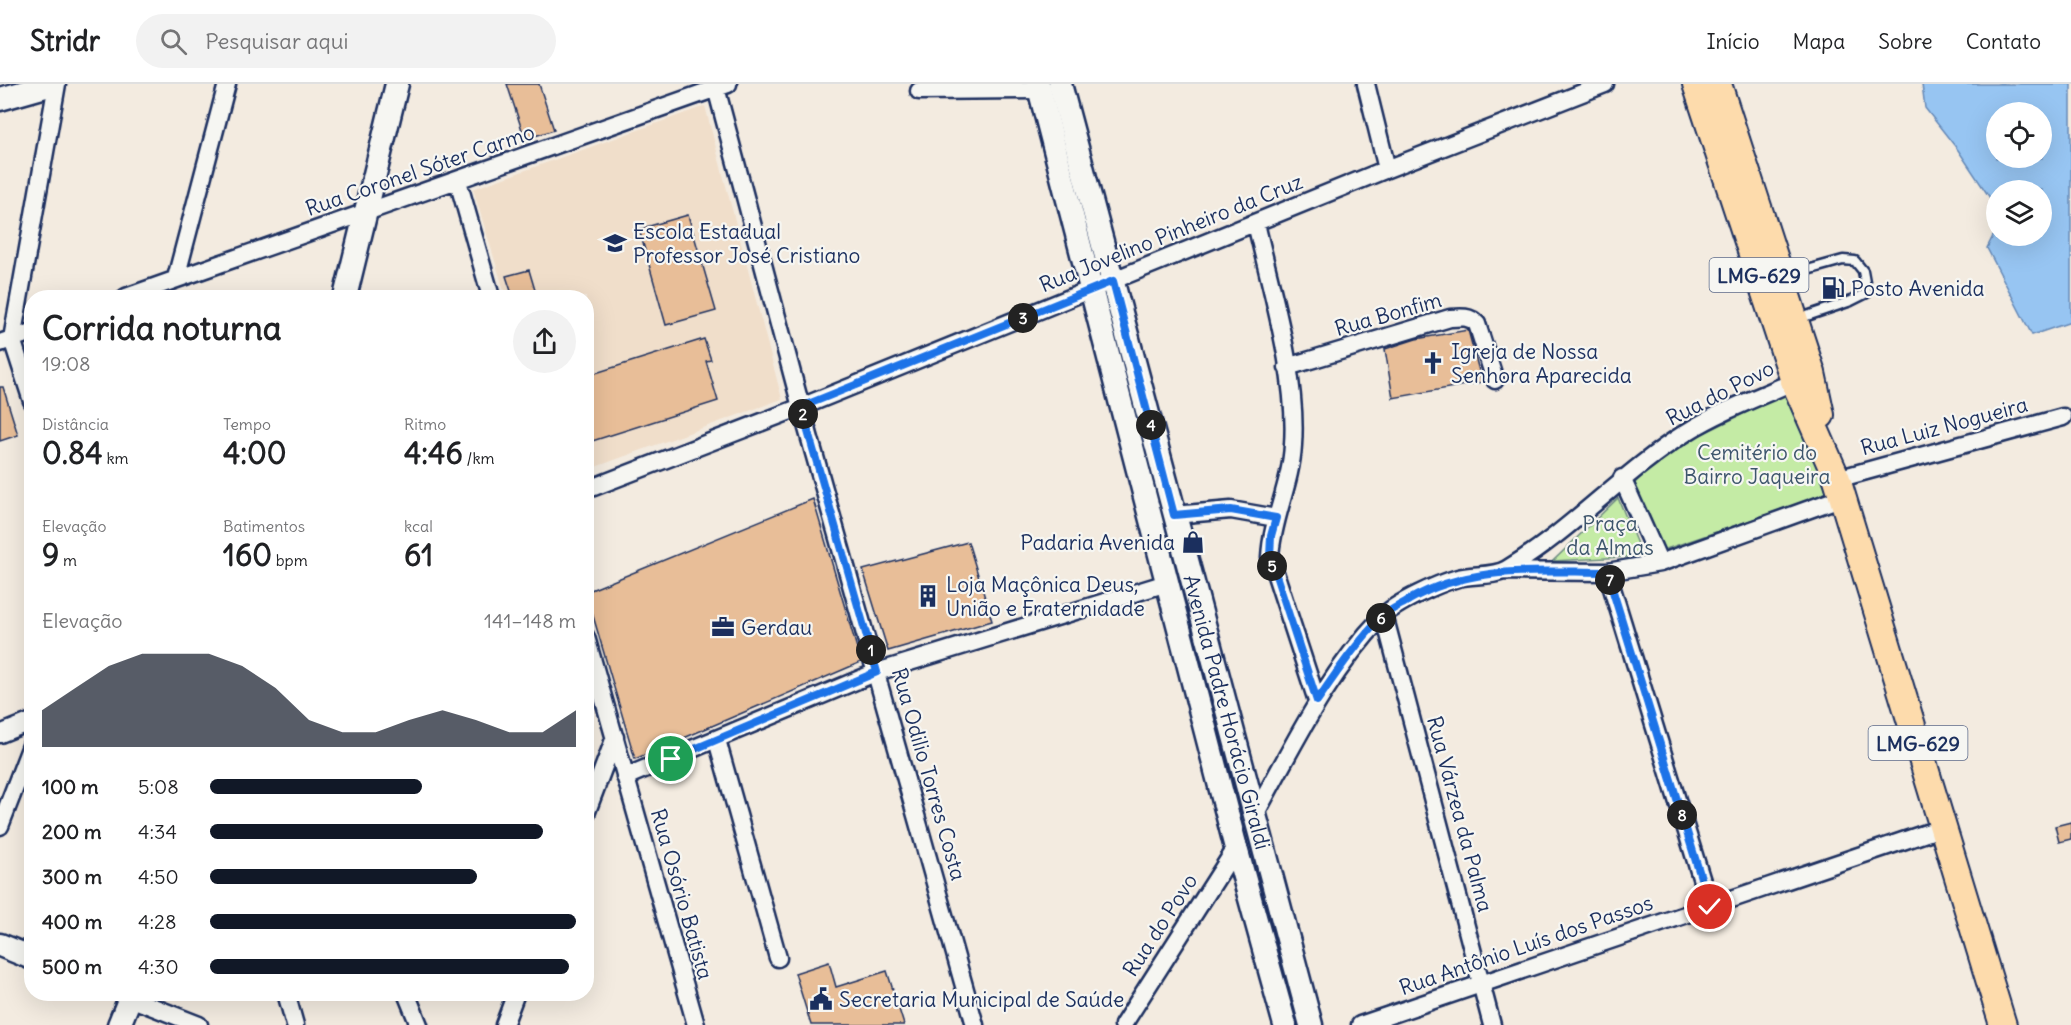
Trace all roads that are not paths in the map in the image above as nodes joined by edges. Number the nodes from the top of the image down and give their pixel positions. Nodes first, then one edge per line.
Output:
1 (55, 84) edge
2 (227, 84) edge
3 (397, 84) edge
4 (1366, 84) edge
5 (1605, 84) edge
6 (1696, 84) edge
7 (1718, 84) edge
8 (720, 86) edge
9 (1046, 86) edge
10 (1579, 88) edge
11 (919, 92) dead end
12 (0, 99) edge
13 (1387, 169) junction
14 (458, 181) junction
15 (365, 214) junction
16 (1256, 223) junction
17 (1780, 277) junction
18 (176, 278) junction
19 (1113, 281) junction
20 (144, 290) edge
21 (347, 290) edge
22 (489, 290) edge
23 (1091, 290) junction
24 (1794, 320) junction
25 (24, 335) edge
26 (6, 341) edge
27 (1287, 367) junction
28 (1803, 377) junction
29 (1495, 380) dead end
30 (24, 383) edge
31 (801, 407) junction
32 (2063, 417) dead end
33 (1622, 478) junction
34 (1837, 480) junction
35 (594, 487) edge
36 (1174, 515) junction
37 (1276, 518) junction
38 (1660, 562) junction
39 (1504, 571) junction
40 (1607, 572) junction
41 (1167, 583) junction
42 (1384, 615) junction
43 (594, 665) edge
44 (877, 672) junction
45 (1317, 701) junction
46 (24, 724) edge
47 (0, 734) edge
48 (615, 737) junction
49 (717, 740) junction
50 (24, 764) edge
51 (625, 777) junction
52 (594, 791) edge
53 (1255, 815) junction
54 (0, 826) edge
55 (1944, 827) junction
56 (1236, 848) junction
57 (1710, 907) junction
58 (0, 945) edge
59 (24, 955) edge
60 (778, 958) dead end
61 (1481, 984) junction
62 (125, 1001) edge
63 (141, 1001) edge
64 (288, 1001) edge
65 (409, 1001) edge
66 (513, 1001) edge
67 (119, 1025) edge
68 (199, 1025) edge
69 (295, 1025) edge
70 (419, 1025) edge
71 (504, 1025) edge
72 (696, 1025) edge
73 (975, 1025) edge
74 (1123, 1025) edge
75 (1285, 1025) edge
76 (1311, 1025) edge
77 (1360, 1025) edge
78 (1492, 1025) edge
79 (2003, 1025) edge

1 - 12 street
1 - 26 street
2 - 18 street
3 - 15 street
4 - 13 street
5 - 10 street, Rua Jovelino Pinheiro da Cruz
6 - 28 main road, LMG-629
7 - 17 main road, LMG-629
8 - 14 street, Rua Coronel Sóter Carmo
8 - 31 street, Rua Odilio Torres Costa
9 - 11 street
9 - 19 street, Avenida Padre Horácio Giraldi
9 - 23 street, Avenida Padre Horácio Giraldi
10 - 13 street, Rua Jovelino Pinheiro da Cruz
13 - 16 street, Rua Jovelino Pinheiro da Cruz
14 - 15 street, Rua Coronel Sóter Carmo
14 - 22 street
15 - 18 street, Rua Coronel Sóter Carmo
15 - 21 street
16 - 19 street, Rua Jovelino Pinheiro da Cruz
16 - 27 street
17 - 24 main road, LMG-629
17 - 24 lane
18 - 20 street, Rua Coronel Sóter Carmo
19 - 23 street, Rua Jovelino Pinheiro da Cruz
19 - 36 street, Avenida Padre Horácio Giraldi
23 - 31 street, Rua Jovelino Pinheiro da Cruz
23 - 41 street, Avenida Padre Horácio Giraldi
24 - 28 main road, LMG-629
25 - 26 street
26 - 30 street
27 - 29 street, Rua Bonfim
27 - 37 street
28 - 33 street, Rua do Povo
28 - 34 main road, LMG-629
31 - 35 street, Rua Jovelino Pinheiro da Cruz
31 - 44 street, Rua Odilio Torres Costa
32 - 34 street, Rua Luiz Nogueira
33 - 38 street
33 - 39 street, Rua do Povo
34 - 38 street, Rua Luiz Nogueira
34 - 55 main road, LMG-629
36 - 37 street
36 - 53 street, Avenida Padre Horácio Giraldi
37 - 45 street
38 - 40 street, Rua Luiz Nogueira
39 - 40 street, Rua Luiz Nogueira
39 - 42 street, Rua do Povo
40 - 57 street
41 - 44 street
41 - 56 street, Avenida Padre Horácio Giraldi
42 - 45 street, Rua do Povo
42 - 61 street, Rua Várzea da Palma
43 - 48 street, Rua Osório Batista
44 - 49 street
44 - 73 street, Rua Odilio Torres Costa
45 - 53 street, Rua do Povo
46 - 47 street
48 - 51 street, Rua Osório Batista
48 - 52 street
49 - 51 street
49 - 60 street
50 - 54 street
51 - 72 street, Rua Osório Batista
53 - 76 street, Avenida Padre Horácio Giraldi
55 - 57 street, Rua Antônio Luís dos Passos
55 - 79 main road, LMG-629
56 - 74 street, Rua do Povo
56 - 75 street, Avenida Padre Horácio Giraldi
57 - 61 street, Rua Antônio Luís dos Passos
58 - 59 street
61 - 77 street, Rua Antônio Luís dos Passos
61 - 78 street, Rua Várzea da Palma
62 - 67 street
63 - 68 street
64 - 69 street
65 - 70 street
66 - 71 street

